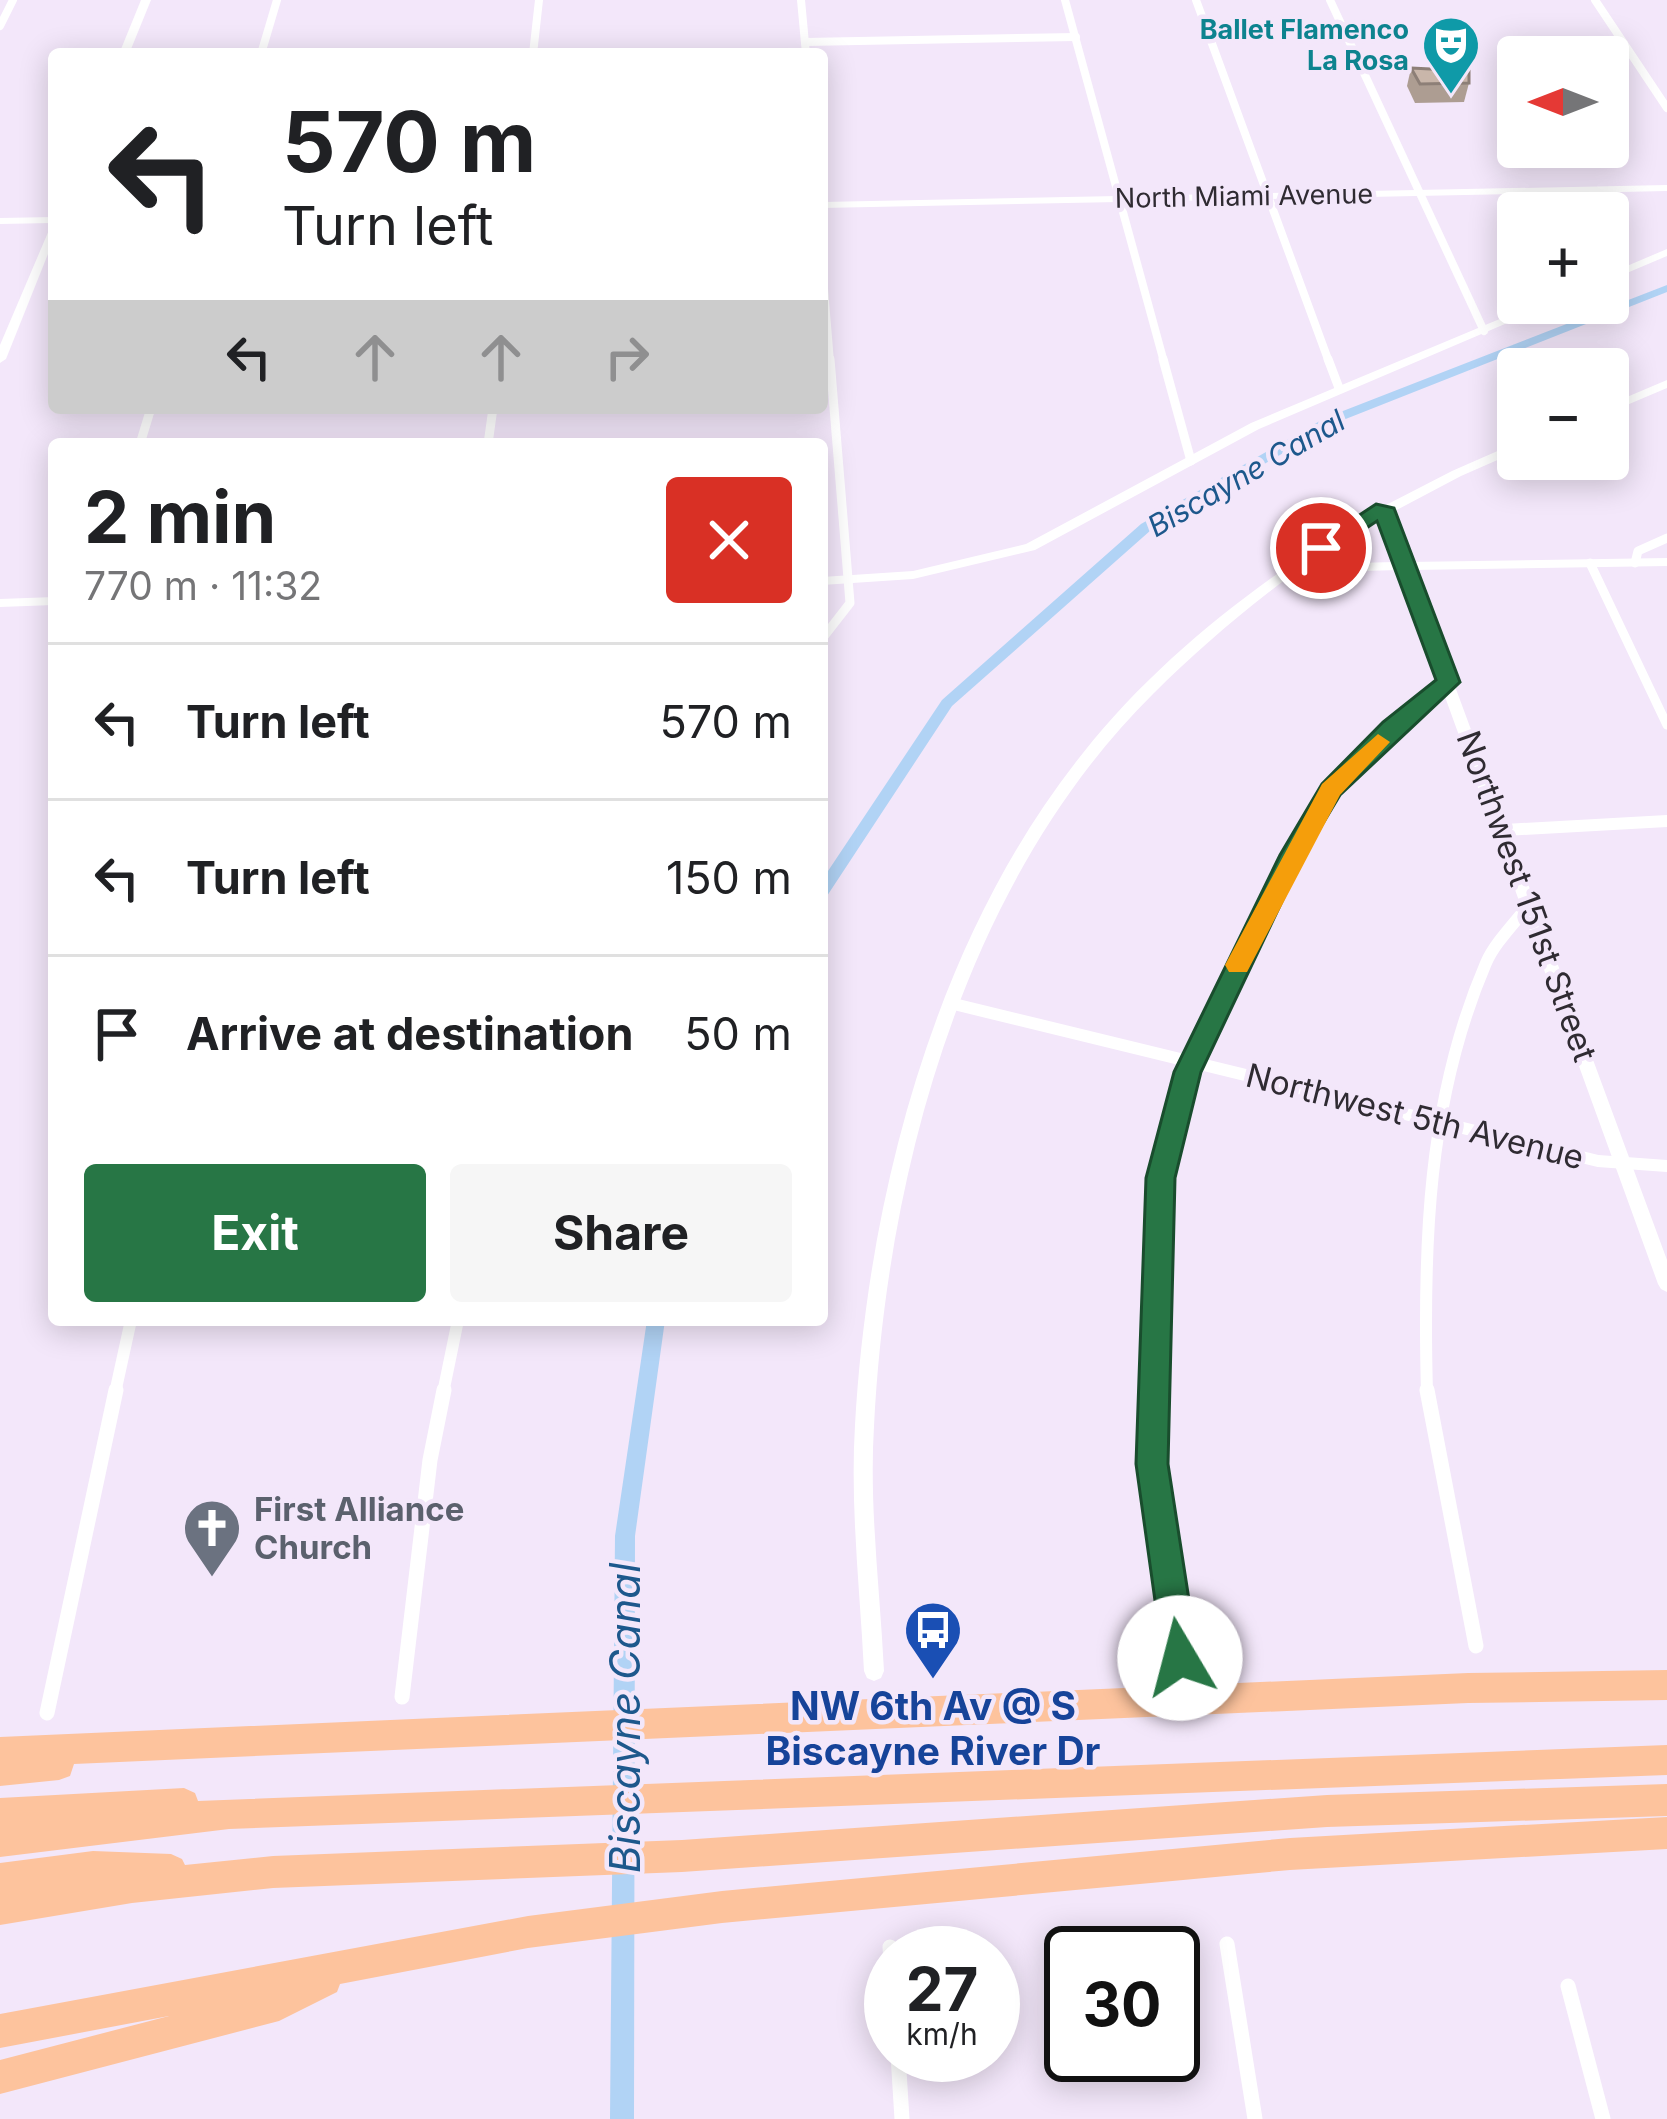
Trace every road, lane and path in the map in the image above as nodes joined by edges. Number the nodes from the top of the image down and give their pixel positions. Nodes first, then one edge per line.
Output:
1 (13, 0) edge
2 (146, 0) edge
3 (277, 0) edge
4 (538, 0) edge
5 (801, 0) edge
6 (1065, 0) edge
7 (1196, 0) edge
8 (1330, 0) edge
9 (1595, 0) edge
10 (0, 26) edge
11 (1076, 37) junction
12 (805, 42) junction
13 (126, 48) edge
14 (263, 48) edge
15 (533, 48) edge
16 (806, 48) edge
17 (1667, 108) edge
18 (1667, 188) edge
19 (1422, 193) junction
20 (1267, 196) junction
21 (1117, 198) junction
22 (828, 205) edge
23 (0, 221) edge
24 (48, 223) edge
25 (48, 238) edge
26 (1667, 252) edge
27 (1629, 269) edge
28 (1500, 324) edge
29 (1484, 331) junction
30 (828, 337) edge
31 (0, 359) edge
32 (1667, 384) edge
33 (1339, 388) junction
34 (1629, 400) edge
35 (1497, 456) edge
36 (1191, 461) junction
37 (1383, 508) junction
38 (1667, 538) edge
39 (1635, 562) junction
40 (1667, 562) edge
41 (1589, 563) junction
42 (1404, 566) junction
43 (1290, 568) junction
44 (828, 580) edge
45 (848, 580) junction
46 (48, 601) edge
47 (0, 602) edge
48 (828, 632) edge
49 (1449, 682) junction
50 (1667, 725) edge
51 (1667, 821) edge
52 (1505, 830) junction
53 (1530, 903) junction
54 (954, 1004) junction
55 (1190, 1061) junction
56 (1437, 1124) junction
57 (1624, 1166) junction
58 (1667, 1166) edge
59 (1667, 1284) edge
60 (129, 1326) edge
61 (457, 1326) edge
62 (1476, 1646) dead end
63 (1180, 1658) dead end
64 (874, 1671) dead end
65 (1667, 1685) edge
66 (402, 1697) dead end
67 (47, 1713) dead end
68 (413, 1736) junction
69 (0, 1752) edge
70 (1667, 1756) edge
71 (0, 1770) edge
72 (574, 1796) junction
73 (1667, 1800) edge
74 (0, 1814) edge
75 (1667, 1833) edge
76 (0, 1844) edge
77 (273, 1872) junction
78 (0, 1879) edge
79 (0, 1909) edge
80 (1227, 1944) dead end
81 (349, 1967) junction
82 (1568, 1986) dead end
83 (0, 2031) edge
84 (0, 2077) edge
85 (900, 2082) edge
86 (902, 2119) edge
87 (1255, 2119) edge
88 (1603, 2119) edge

1 - 10 street
2 - 13 street
3 - 14 street
4 - 15 street
5 - 12 street
6 - 11 street
7 - 20 street
8 - 19 street
9 - 17 street
11 - 12 street
11 - 21 street
12 - 16 street
18 - 19 street, North Miami Avenue
19 - 20 street, North Miami Avenue
19 - 29 street
20 - 21 street, North Miami Avenue
20 - 33 street
21 - 22 street, North Miami Avenue
21 - 36 street
23 - 24 street
25 - 31 street
26 - 27 street
28 - 29 street
29 - 33 street
30 - 45 street
32 - 34 street
33 - 36 street
35 - 37 street
36 - 45 street
37 - 42 street, Northwest 151st Street
37 - 43 street
38 - 39 street
39 - 40 street
39 - 41 street
41 - 42 street
41 - 50 street
42 - 43 street
42 - 49 street, Northwest 151st Street
43 - 54 street
44 - 45 street
45 - 48 street
46 - 47 street
49 - 52 street, Northwest 151st Street
49 - 55 street
51 - 52 street
52 - 53 street, Northwest 151st Street
53 - 56 street
53 - 57 street, Northwest 151st Street
54 - 55 street, Northwest 5th Avenue
54 - 64 street
55 - 56 street, Northwest 5th Avenue
55 - 63 street
56 - 57 street, Northwest 5th Avenue
56 - 62 street
57 - 58 street, Northwest 5th Avenue
57 - 59 street, Northwest 151st Street
60 - 67 street
61 - 66 street
65 - 68 highway
68 - 69 highway
68 - 71 highway
70 - 72 highway
72 - 74 highway
72 - 76 highway
73 - 77 highway
75 - 81 highway
77 - 78 highway
77 - 79 highway
80 - 87 street
81 - 83 highway
81 - 84 highway
82 - 88 street
85 - 86 street

